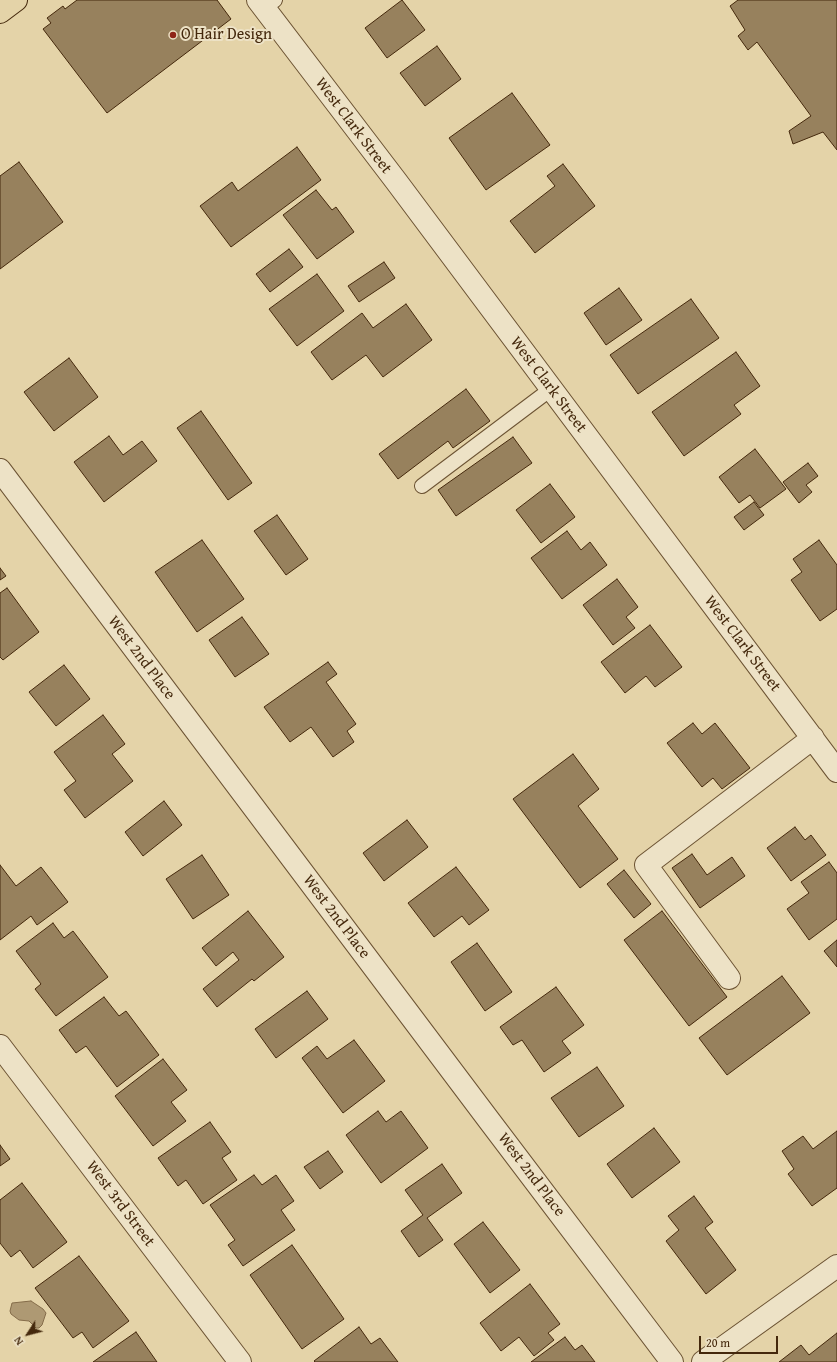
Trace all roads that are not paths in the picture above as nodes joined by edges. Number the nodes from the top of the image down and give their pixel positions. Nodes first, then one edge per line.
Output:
1 (266, 3) edge
2 (551, 389) junction
3 (0, 470) edge
4 (422, 486) dead end
5 (813, 738) junction
6 (837, 771) edge
7 (729, 978) dead end
8 (0, 1046) edge
9 (837, 1266) edge
10 (240, 1362) edge
11 (672, 1362) edge
12 (703, 1362) edge

1 - 2 street, West Clark Street
2 - 4 lane
2 - 5 street, West Clark Street
3 - 11 street, West 2nd Place
5 - 6 street, West Clark Street
5 - 7 street
8 - 10 street, West 3rd Street
9 - 12 street

